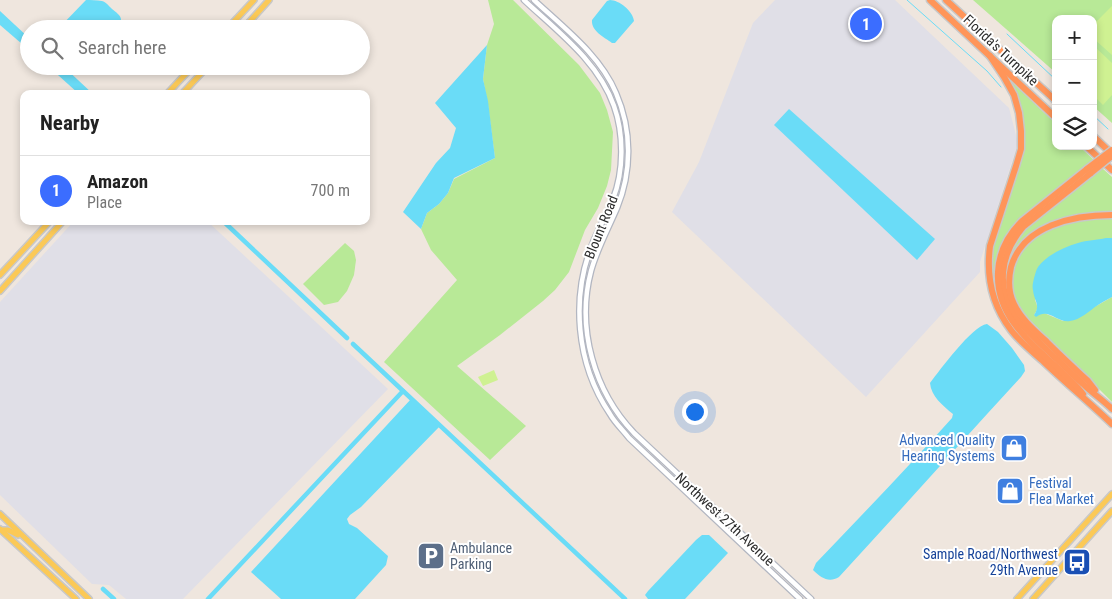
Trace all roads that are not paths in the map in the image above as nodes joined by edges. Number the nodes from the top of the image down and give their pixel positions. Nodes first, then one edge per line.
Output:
1 (254, 0) edge
2 (269, 0) edge
3 (524, 0) edge
4 (534, 0) edge
5 (930, 0) edge
6 (946, 0) edge
7 (235, 20) edge
8 (250, 20) edge
9 (990, 56) junction
10 (185, 75) edge
11 (200, 75) edge
12 (171, 90) edge
13 (186, 90) edge
14 (1052, 97) edge
15 (1052, 114) edge
16 (1097, 140) edge
17 (1090, 150) edge
18 (1112, 150) edge
19 (1112, 155) edge
20 (1112, 170) edge
21 (1089, 171) junction
22 (1112, 215) edge
23 (46, 225) edge
24 (59, 225) edge
25 (0, 275) edge
26 (0, 291) edge
27 (1100, 398) junction
28 (1090, 403) junction
29 (1112, 409) edge
30 (1112, 424) edge
31 (640, 439) joint
32 (636, 444) joint
33 (1112, 494) edge
34 (1112, 511) edge
35 (0, 514) edge
36 (1, 529) edge
37 (25, 538) junction
38 (1033, 582) junction
39 (1042, 590) junction
40 (76, 599) edge
41 (89, 599) edge
42 (800, 599) edge
43 (810, 599) edge
44 (1017, 599) edge
45 (1033, 599) edge

1 - 7 main road
2 - 8 main road
3 - 32 street, Blount Road
4 - 31 street, Blount Road
5 - 9 highway, Florida's Turnpike
6 - 14 highway, Florida's Turnpike
9 - 15 highway, Florida's Turnpike
9 - 28 highway
10 - 12 main road
11 - 13 main road
16 - 19 highway
17 - 20 highway
18 - 21 highway, bridge
19 - 21 highway, bridge
21 - 27 highway
21 - 28 highway
22 - 27 highway
23 - 25 main road
24 - 26 main road
27 - 29 highway
28 - 30 highway
31 - 43 street, Northwest 27th Avenue
32 - 42 street, Northwest 27th Avenue
33 - 38 main road
34 - 39 main road
35 - 37 main road
36 - 37 main road
36 - 40 main road
37 - 41 main road
38 - 39 main road
38 - 44 main road
39 - 45 main road

